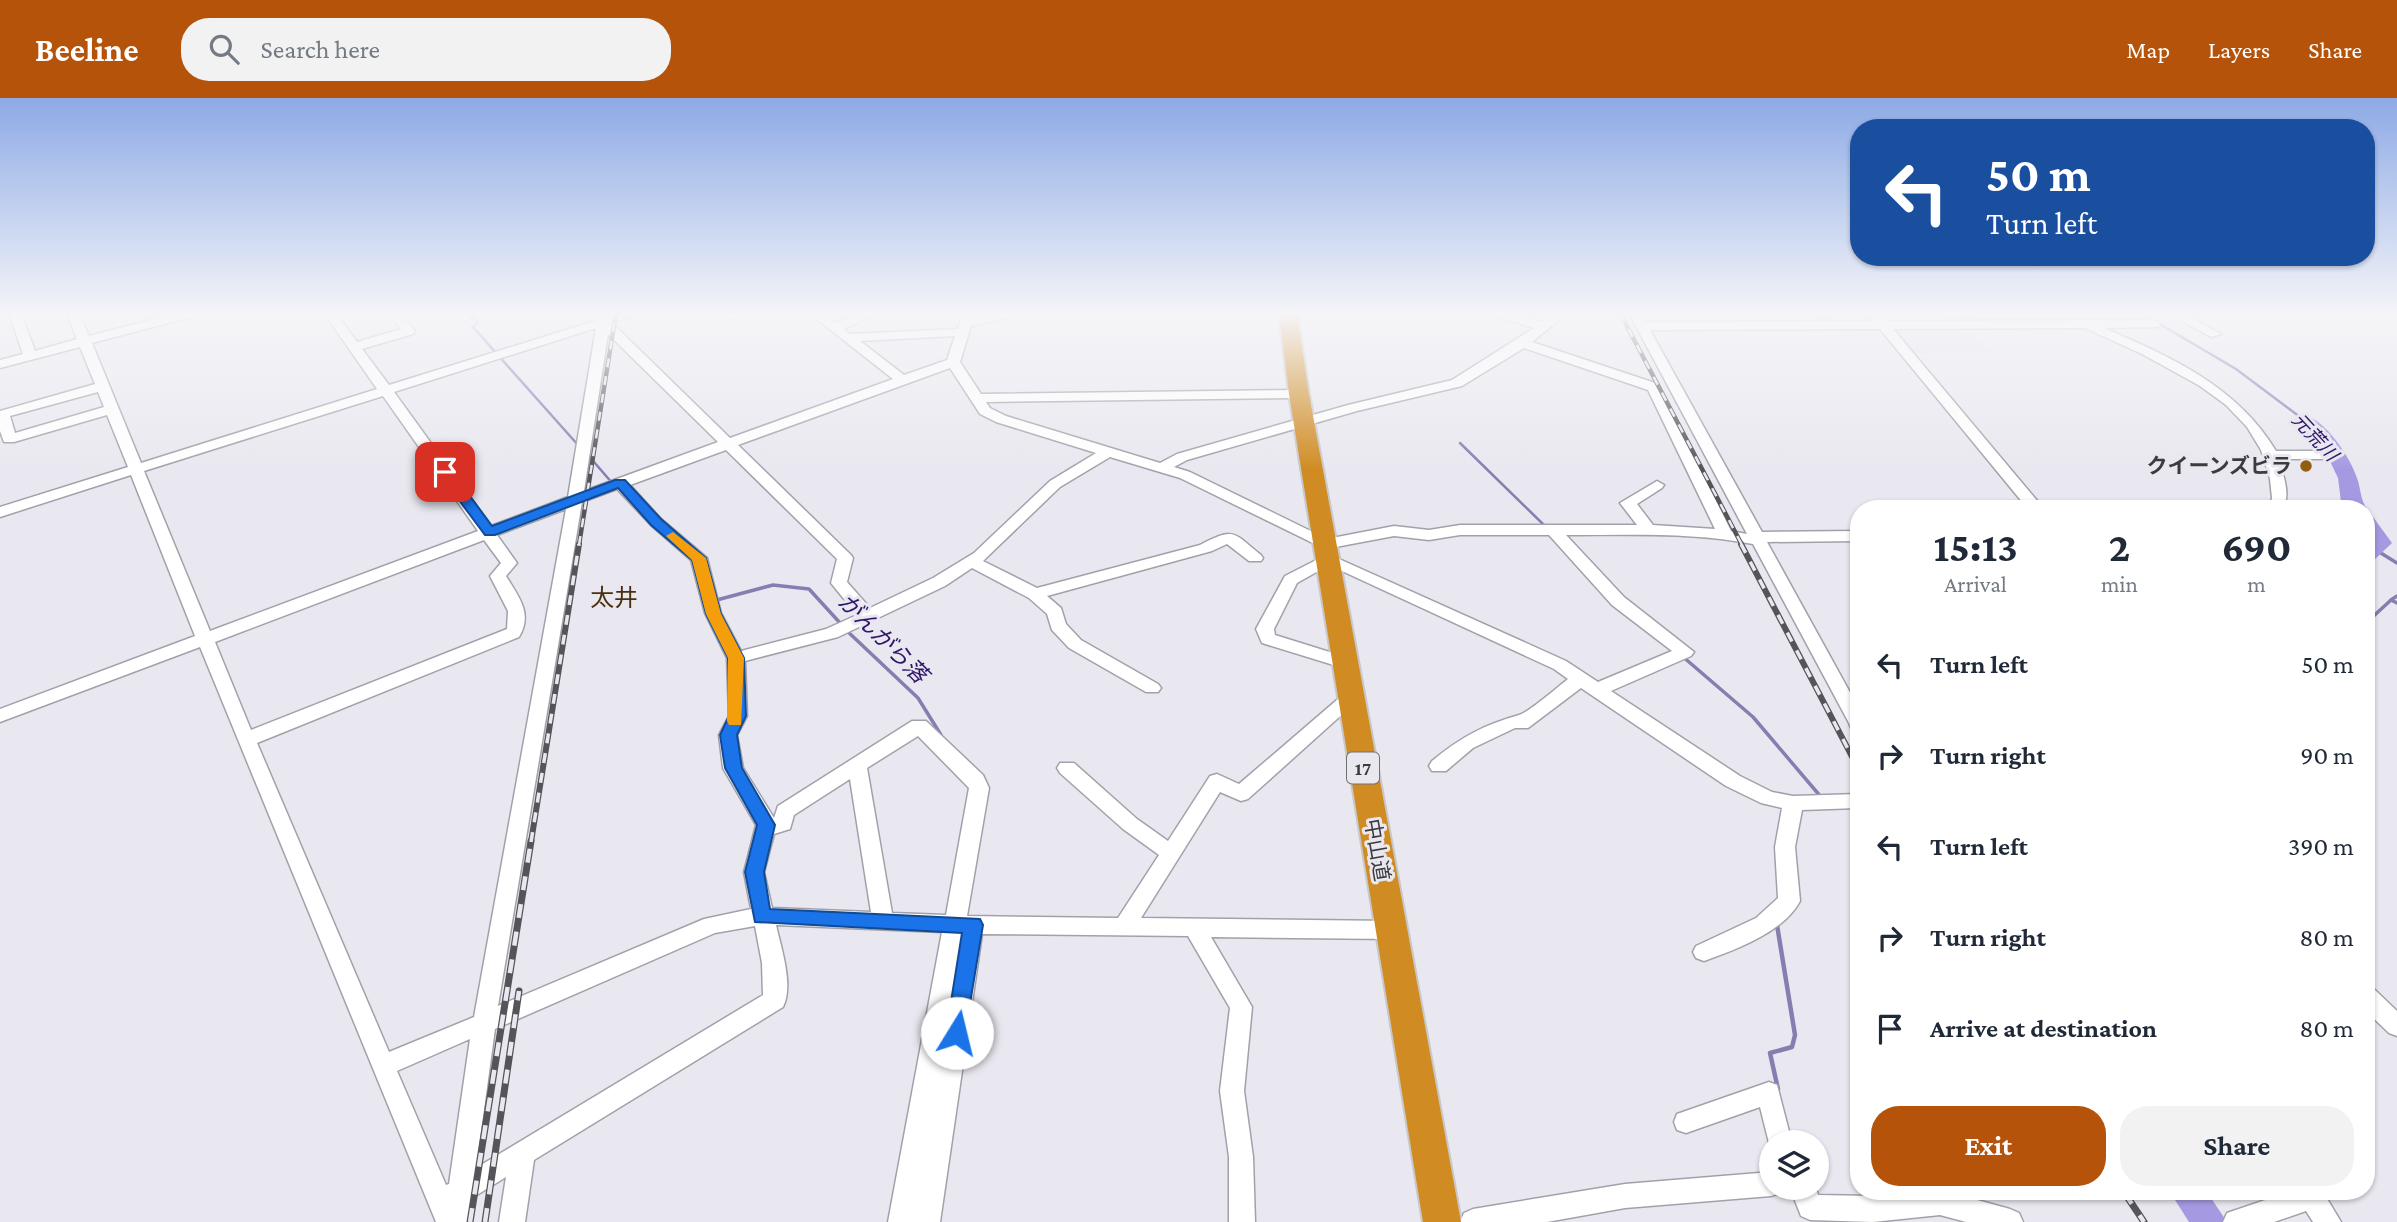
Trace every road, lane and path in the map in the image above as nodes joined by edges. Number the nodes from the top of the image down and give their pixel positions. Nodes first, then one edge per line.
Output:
1 (95, 365) edge
2 (367, 365) edge
3 (459, 365) edge
4 (594, 365) edge
5 (645, 365) edge
6 (884, 365) edge
7 (942, 365) edge
8 (955, 365) edge
9 (1295, 365) edge
10 (1486, 365) edge
11 (1589, 365) edge
12 (1664, 365) edge
13 (1917, 365) edge
14 (2174, 365) edge
15 (901, 379) junction
16 (103, 386) junction
17 (385, 391) junction
18 (1299, 394) junction
19 (975, 398) junction
20 (115, 414) junction
21 (1304, 422) junction
22 (727, 443) junction
23 (21, 447) dead end
24 (1106, 453) junction
25 (2274, 455) junction
26 (2325, 455) dead end
27 (1162, 467) junction
28 (137, 469) junction
29 (620, 483) junction
30 (1657, 485) dead end
31 (575, 500) junction
32 (2029, 500) edge
33 (2280, 500) edge
34 (0, 512) edge
35 (1648, 530) junction
36 (490, 532) junction
37 (1555, 532) junction
38 (1725, 534) junction
39 (1850, 536) edge
40 (1758, 539) junction
41 (1327, 552) junction
42 (1255, 558) dead end
43 (972, 562) junction
44 (1035, 594) junction
45 (868, 617) junction
46 (207, 639) junction
47 (736, 658) junction
48 (1346, 663) junction
49 (1582, 678) junction
50 (1152, 688) dead end
51 (1599, 689) junction
52 (1351, 697) junction
53 (1850, 708) edge
54 (0, 716) edge
55 (246, 740) junction
56 (857, 766) junction
57 (1439, 766) dead end
58 (1067, 768) dead end
59 (1850, 801) edge
60 (1793, 803) junction
61 (765, 828) junction
62 (1171, 853) junction
63 (761, 916) junction
64 (883, 921) junction
65 (964, 925) junction
66 (1124, 927) junction
67 (1194, 927) junction
68 (1391, 930) junction
69 (1704, 952) dead end
70 (2375, 1005) edge
71 (484, 1022) junction
72 (2397, 1026) edge
73 (383, 1066) junction
74 (1686, 1122) dead end
75 (1777, 1130) edge
76 (522, 1154) junction
77 (1759, 1185) edge
78 (1807, 1200) edge
79 (2302, 1200) edge
80 (2314, 1200) edge
81 (451, 1210) edge
82 (512, 1222) edge
83 (901, 1222) edge
84 (928, 1222) edge
85 (1242, 1222) edge
86 (1442, 1222) edge
87 (1473, 1222) edge
88 (2010, 1222) edge
89 (2236, 1222) edge
90 (2328, 1222) edge

1 - 16 street
2 - 17 street
3 - 17 street
4 - 31 street
5 - 22 street
6 - 15 street
7 - 15 street
8 - 19 street
9 - 18 highway, 中山道 / 17
10 - 21 street
11 - 38 street
12 - 40 street
13 - 32 street
14 - 25 street
15 - 22 street
16 - 20 street
16 - 20 street
17 - 28 street
17 - 36 street
18 - 19 street
18 - 21 highway, 中山道 / 17
19 - 24 street
20 - 23 street
20 - 28 street
21 - 27 street
21 - 41 highway, 中山道 / 17
22 - 29 street
22 - 45 street
24 - 27 street
24 - 43 street
25 - 26 street
25 - 33 street
27 - 41 street
28 - 34 street
28 - 46 street
29 - 31 street
29 - 47 street
30 - 35 street
31 - 36 street
31 - 71 street
35 - 37 street
35 - 38 street
36 - 46 street
36 - 55 street
37 - 41 street
37 - 51 street
38 - 40 street
39 - 40 street
40 - 53 street
41 - 48 highway, 中山道 / 17
41 - 48 street
41 - 49 street
42 - 44 street
43 - 44 street
43 - 45 street
44 - 50 street
45 - 47 street
46 - 54 street
46 - 55 street
47 - 61 street
48 - 52 highway, 中山道 / 17
49 - 51 street
49 - 57 street
51 - 60 street
52 - 62 street
52 - 68 highway, 中山道 / 17
55 - 73 street
56 - 61 street
56 - 64 street
56 - 65 street
58 - 62 street
59 - 60 street
60 - 69 street
61 - 63 street
62 - 66 street
63 - 64 street
63 - 71 street
63 - 76 street
64 - 65 street
65 - 66 street
65 - 83 street
65 - 84 street
66 - 67 street
67 - 68 street
67 - 85 street
68 - 86 highway, 中山道 / 17
70 - 72 street
71 - 73 street
71 - 81 street
73 - 81 street
74 - 75 street
76 - 81 street
76 - 82 street
77 - 87 street
78 - 88 street
79 - 89 street
80 - 90 street

